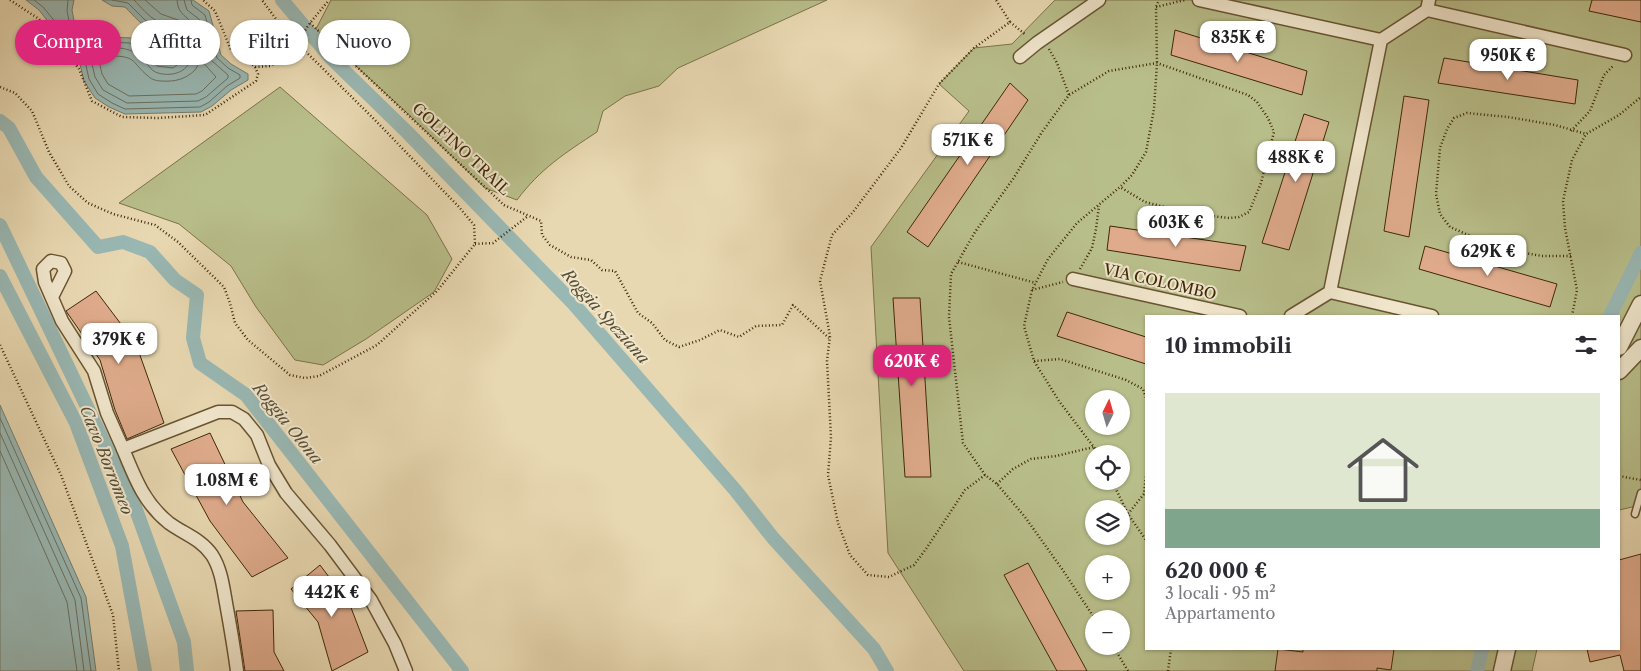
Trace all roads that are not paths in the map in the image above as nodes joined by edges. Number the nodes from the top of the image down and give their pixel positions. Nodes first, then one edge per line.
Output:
1 (1099, 0) edge
2 (1199, 0) edge
3 (1428, 5) edge
4 (1381, 40) junction
5 (1625, 55) road end
6 (1020, 57) dead end
7 (1073, 279) road end
8 (1330, 292) junction
9 (52, 297) dead end
10 (1641, 304) edge
11 (1235, 315) edge
12 (1292, 315) edge
13 (1428, 315) edge
14 (1620, 346) edge
15 (1641, 348) edge
16 (1620, 370) edge
17 (123, 449) junction
18 (1641, 493) edge
19 (1635, 514) dead end
20 (1507, 650) edge
21 (237, 671) edge
22 (406, 671) edge
23 (1502, 671) edge

1 - 6 street
2 - 4 street
3 - 4 street
3 - 5 street
4 - 8 street
7 - 11 street, VIA COLOMBO
8 - 12 street
8 - 13 street
9 - 17 street
10 - 14 street
15 - 16 street
17 - 21 street
17 - 22 street
18 - 19 lane
20 - 23 street

